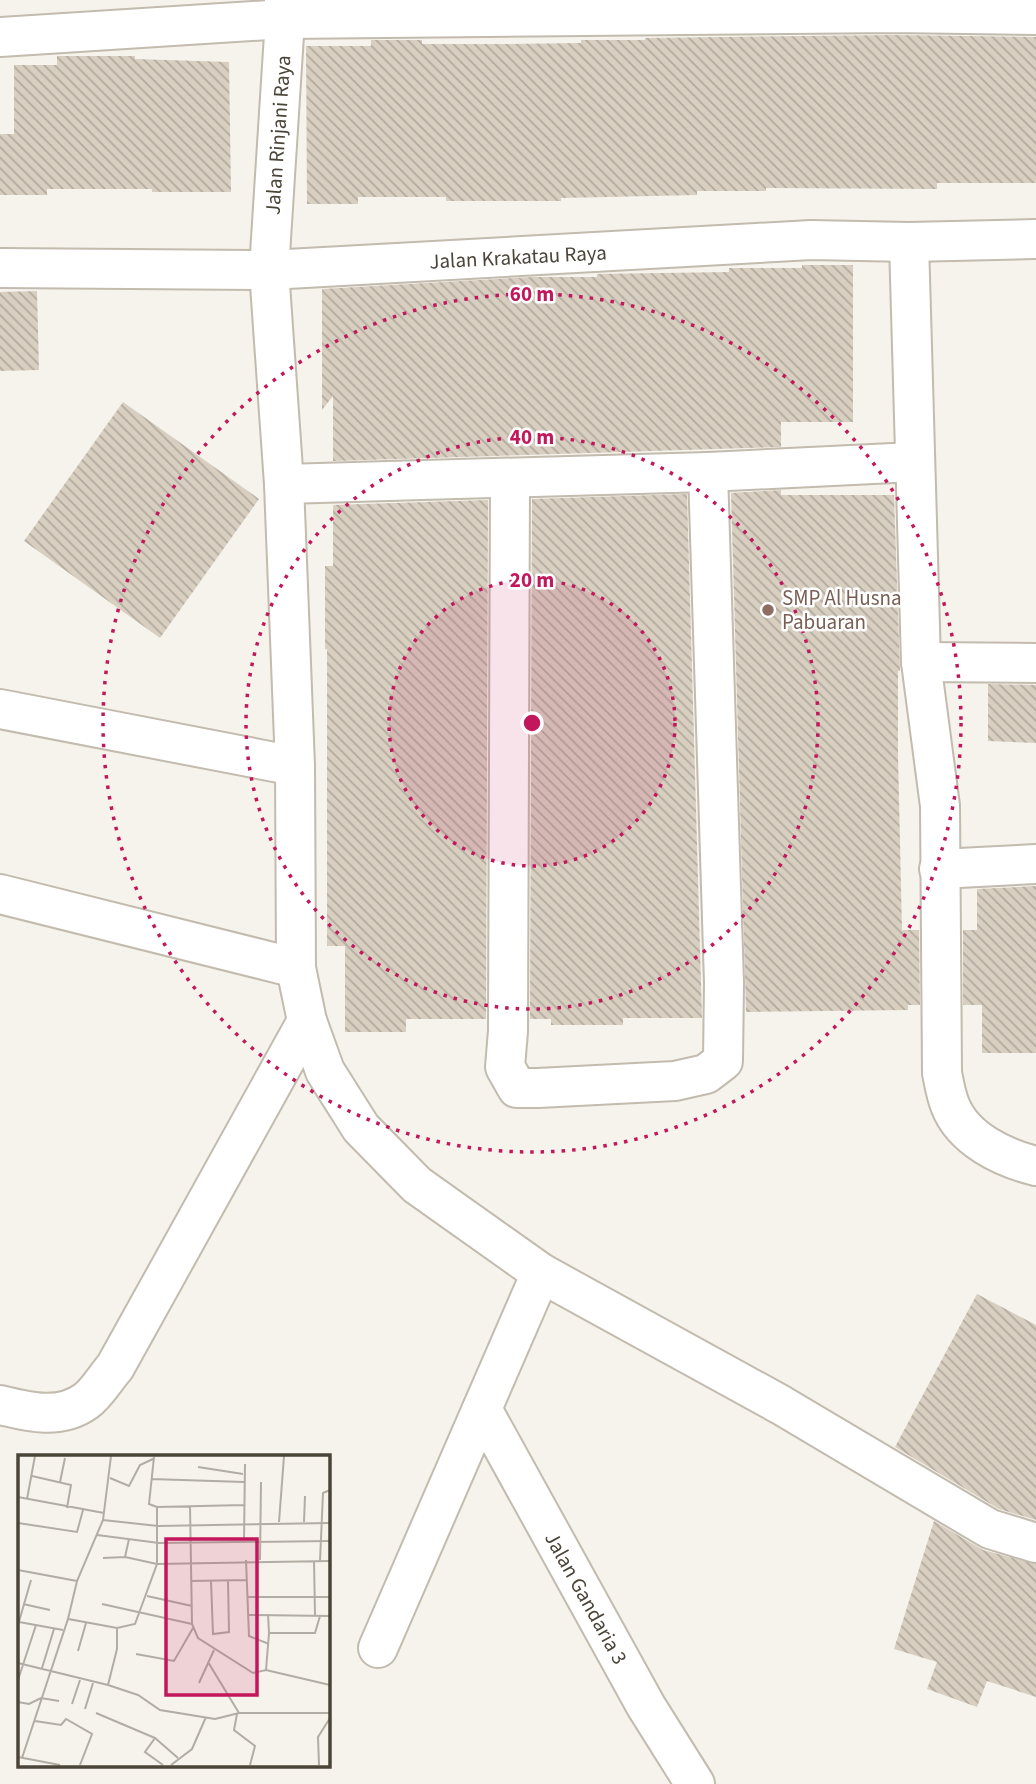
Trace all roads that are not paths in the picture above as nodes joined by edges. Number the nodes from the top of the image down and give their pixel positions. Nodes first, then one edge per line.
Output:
1 (894, 6) edge
2 (284, 10) edge
3 (1036, 15) edge
4 (0, 37) edge
5 (1036, 239) edge
6 (909, 242) junction
7 (0, 268) edge
8 (270, 270) junction
9 (914, 462) junction
10 (708, 472) junction
11 (510, 479) junction
12 (284, 484) junction
13 (921, 662) junction
14 (1036, 663) edge
15 (0, 709) edge
16 (295, 766) junction
17 (1036, 864) edge
18 (939, 869) junction
19 (0, 894) edge
20 (296, 968) junction
21 (307, 1021) junction
22 (1036, 1166) edge
23 (541, 1273) junction
24 (0, 1405) edge
25 (482, 1409) junction
26 (1036, 1543) edge
27 (379, 1648) dead end
28 (695, 1784) edge

1 - 2 street
1 - 3 street
2 - 4 street
2 - 8 street, Jalan Rinjani Raya
5 - 6 street, Jalan Krakatau Raya
6 - 8 street, Jalan Krakatau Raya
6 - 9 street
7 - 8 street, Jalan Krakatau Raya
8 - 12 street, Jalan Rinjani Raya
9 - 10 street
9 - 13 street
10 - 11 street
10 - 11 street
11 - 12 street
12 - 16 street, Jalan Rinjani Raya
13 - 14 street
13 - 18 street
15 - 16 street
16 - 20 street, Jalan Rinjani Raya
17 - 18 street
18 - 22 street
19 - 20 street
20 - 21 street, Jalan Rinjani Raya
21 - 23 street, Jalan Rinjani Raya
21 - 24 street
23 - 25 street
23 - 26 street, Jalan Rinjani Raya
25 - 27 street
25 - 28 street, Jalan Gandaria 3

